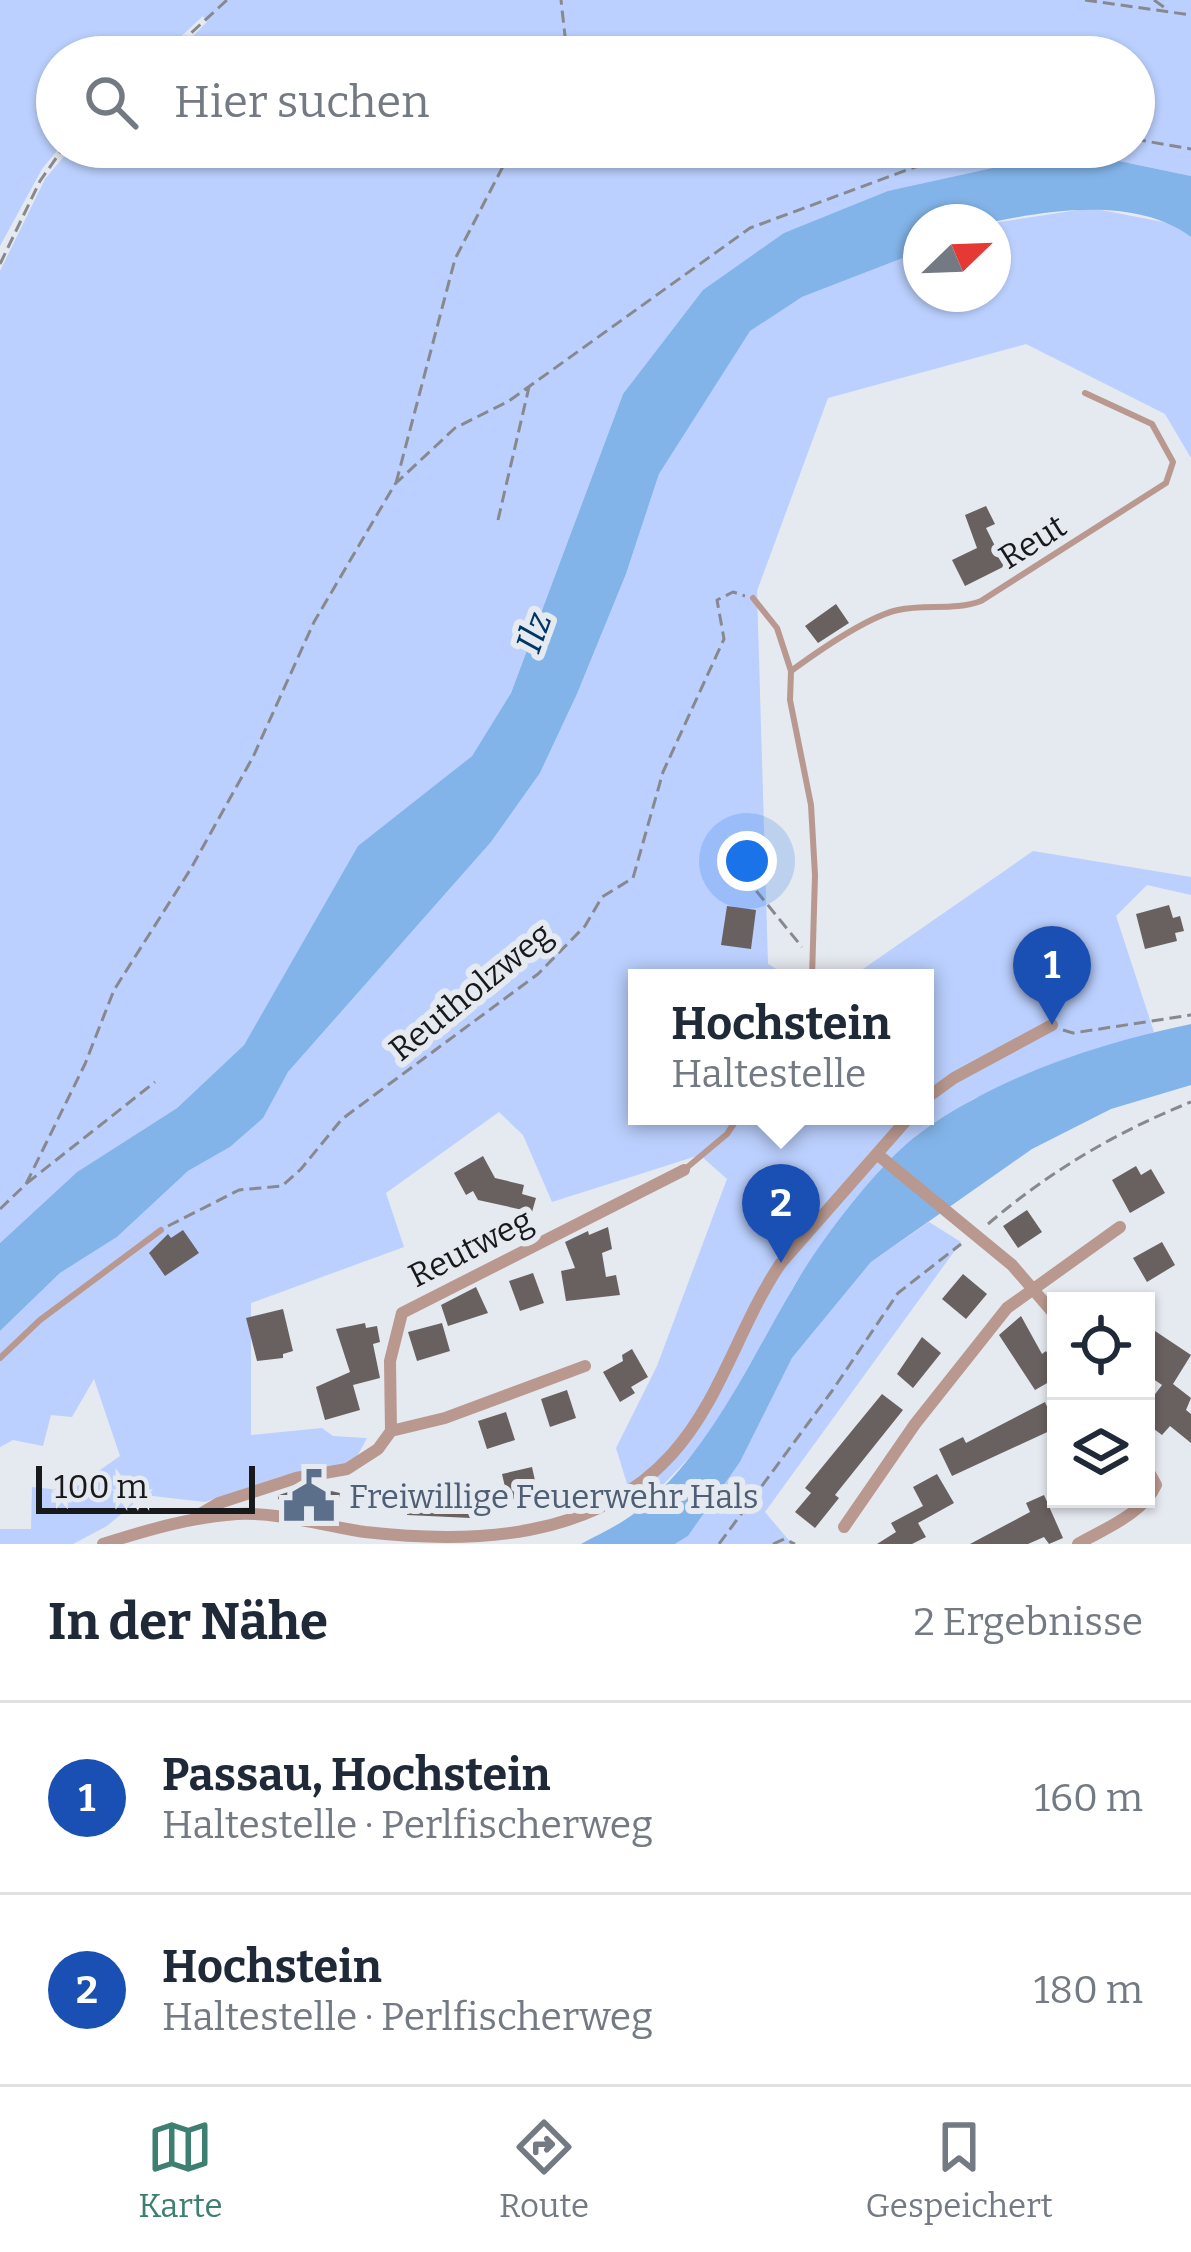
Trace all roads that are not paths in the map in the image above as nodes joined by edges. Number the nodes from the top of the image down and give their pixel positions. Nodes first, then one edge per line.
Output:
1 (1085, 393) dead end
2 (753, 598) road end
3 (791, 671) junction
4 (813, 969) edge
5 (1052, 1025) road end
6 (934, 1093) edge
7 (733, 1125) edge
8 (904, 1125) edge
9 (882, 1159) junction
10 (684, 1170) joint
11 (1120, 1227) dead end
12 (161, 1230) road end
13 (1033, 1286) junction
14 (1047, 1304) edge
15 (0, 1358) edge
16 (585, 1366) dead end
17 (391, 1431) junction
18 (1136, 1508) edge
19 (185, 1522) junction
20 (844, 1527) dead end
21 (103, 1544) edge
22 (1078, 1544) edge

1 - 3 lane, Reut
2 - 3 lane
3 - 4 lane
5 - 6 street
7 - 10 lane
8 - 9 street
9 - 13 street
9 - 19 street
10 - 17 street, Reutweg
11 - 13 street
12 - 15 lane
13 - 14 street
13 - 20 street
16 - 17 street
17 - 19 street
18 - 22 street
19 - 21 street

